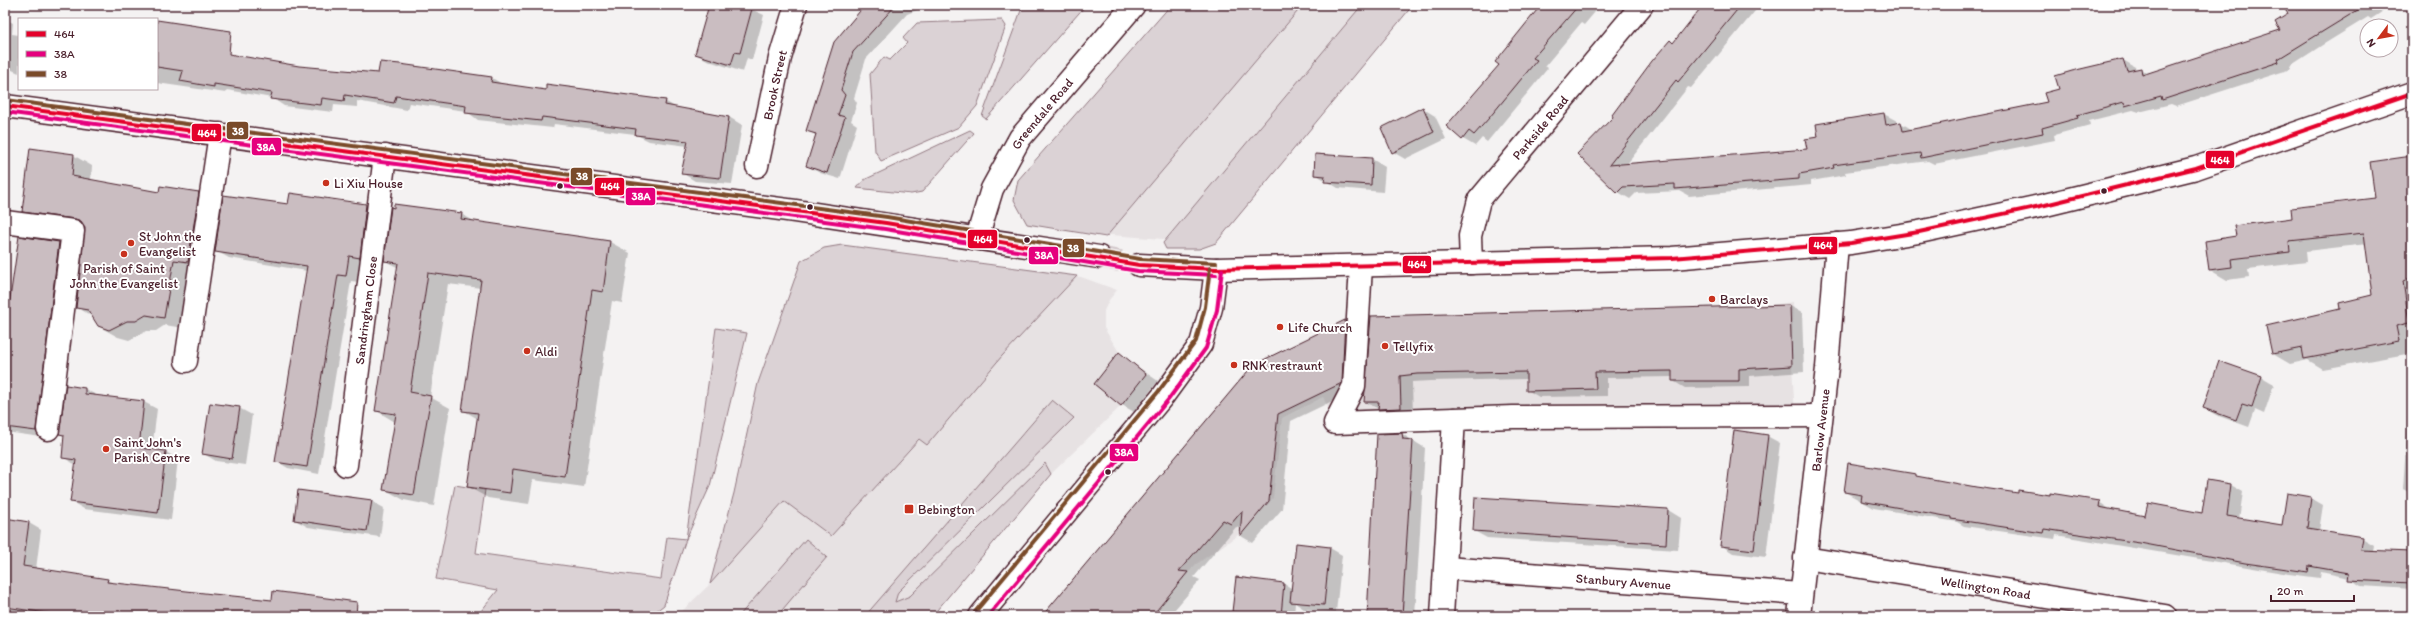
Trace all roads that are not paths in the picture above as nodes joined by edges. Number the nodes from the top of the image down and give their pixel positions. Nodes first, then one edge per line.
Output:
1 (796, 5) edge
2 (1134, 5) edge
3 (1642, 5) edge
4 (2412, 93) edge
5 (5, 106) edge
6 (220, 134) junction
7 (385, 156) junction
8 (757, 166) dead end
9 (5, 222) edge
10 (978, 238) junction
11 (1837, 244) junction
12 (1099, 257) tunnel mouth
13 (1470, 263) junction
14 (1139, 264) tunnel mouth
15 (1361, 266) junction
16 (1216, 269) junction
17 (186, 361) dead end
18 (1821, 416) junction
19 (1454, 419) junction
20 (48, 429) dead end
21 (346, 465) dead end
22 (1805, 558) junction
23 (1446, 568) junction
24 (1801, 594) junction
25 (980, 616) edge
26 (1442, 616) edge
27 (1799, 616) edge
28 (2165, 616) edge

1 - 8 main road, Brook Street
2 - 10 main road, Greendale Road
3 - 13 main road, Parkside Road
4 - 11 main road
5 - 6 main road
6 - 7 main road
6 - 17 main road
7 - 10 main road
7 - 21 main road, Sandringham Close
9 - 20 main road
10 - 12 main road
11 - 13 main road
11 - 18 main road, Barlow Avenue
13 - 15 main road
14 - 16 main road
15 - 16 main road
15 - 19 main road
16 - 25 main road
18 - 19 main road
18 - 22 main road, Barlow Avenue
19 - 23 main road
22 - 24 main road, Barlow Avenue
22 - 28 main road, Wellington Road
23 - 24 main road, Stanbury Avenue
23 - 26 main road
24 - 27 main road, Barlow Avenue

